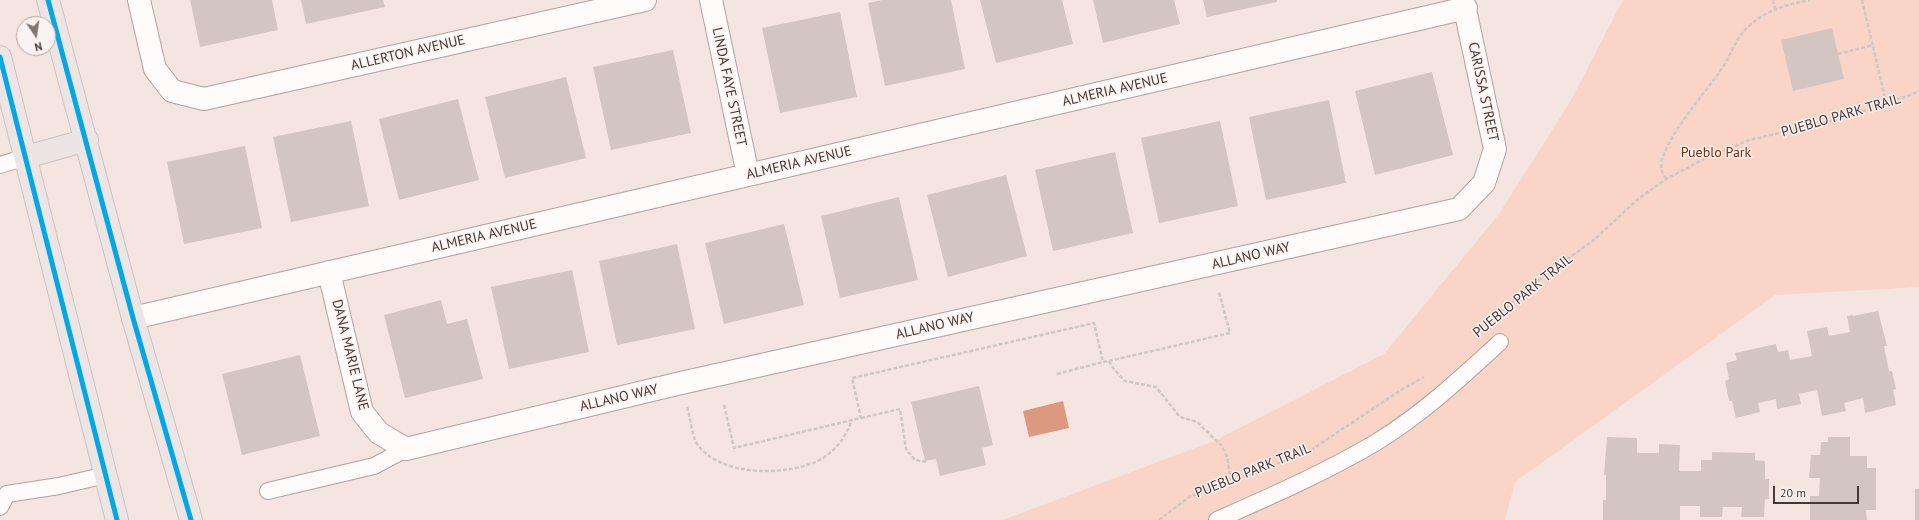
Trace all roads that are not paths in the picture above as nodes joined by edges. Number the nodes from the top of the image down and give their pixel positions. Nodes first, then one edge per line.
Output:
1 (48, 0) edge
2 (139, 0) edge
3 (645, 0) edge
4 (711, 0) edge
5 (1465, 4) edge
6 (0, 57) edge
7 (87, 140) junction
8 (26, 157) junction
9 (0, 164) edge
10 (748, 175) junction
11 (1484, 183) joint
12 (329, 272) junction
13 (133, 318) junction
14 (1500, 342) dead end
15 (406, 449) junction
16 (106, 475) junction
17 (268, 491) dead end
18 (2, 499) edge
19 (106, 520) edge
20 (117, 520) edge
21 (191, 520) edge
22 (1217, 520) edge

1 - 7 main road
2 - 3 street, ALLERTON AVENUE
4 - 10 street, LINDA FAYE STREET
5 - 10 street, ALMERIA AVENUE
5 - 11 street, CARISSA STREET
6 - 8 main road
7 - 8 main road
7 - 13 main road
8 - 9 lane
8 - 16 main road
10 - 12 street, ALMERIA AVENUE
11 - 15 street, ALLANO WAY
12 - 13 street, ALMERIA AVENUE
12 - 15 street, DANA MARIE LANE
13 - 21 main road
14 - 22 lane
15 - 17 lane
16 - 18 lane
16 - 19 main road
16 - 20 main road

